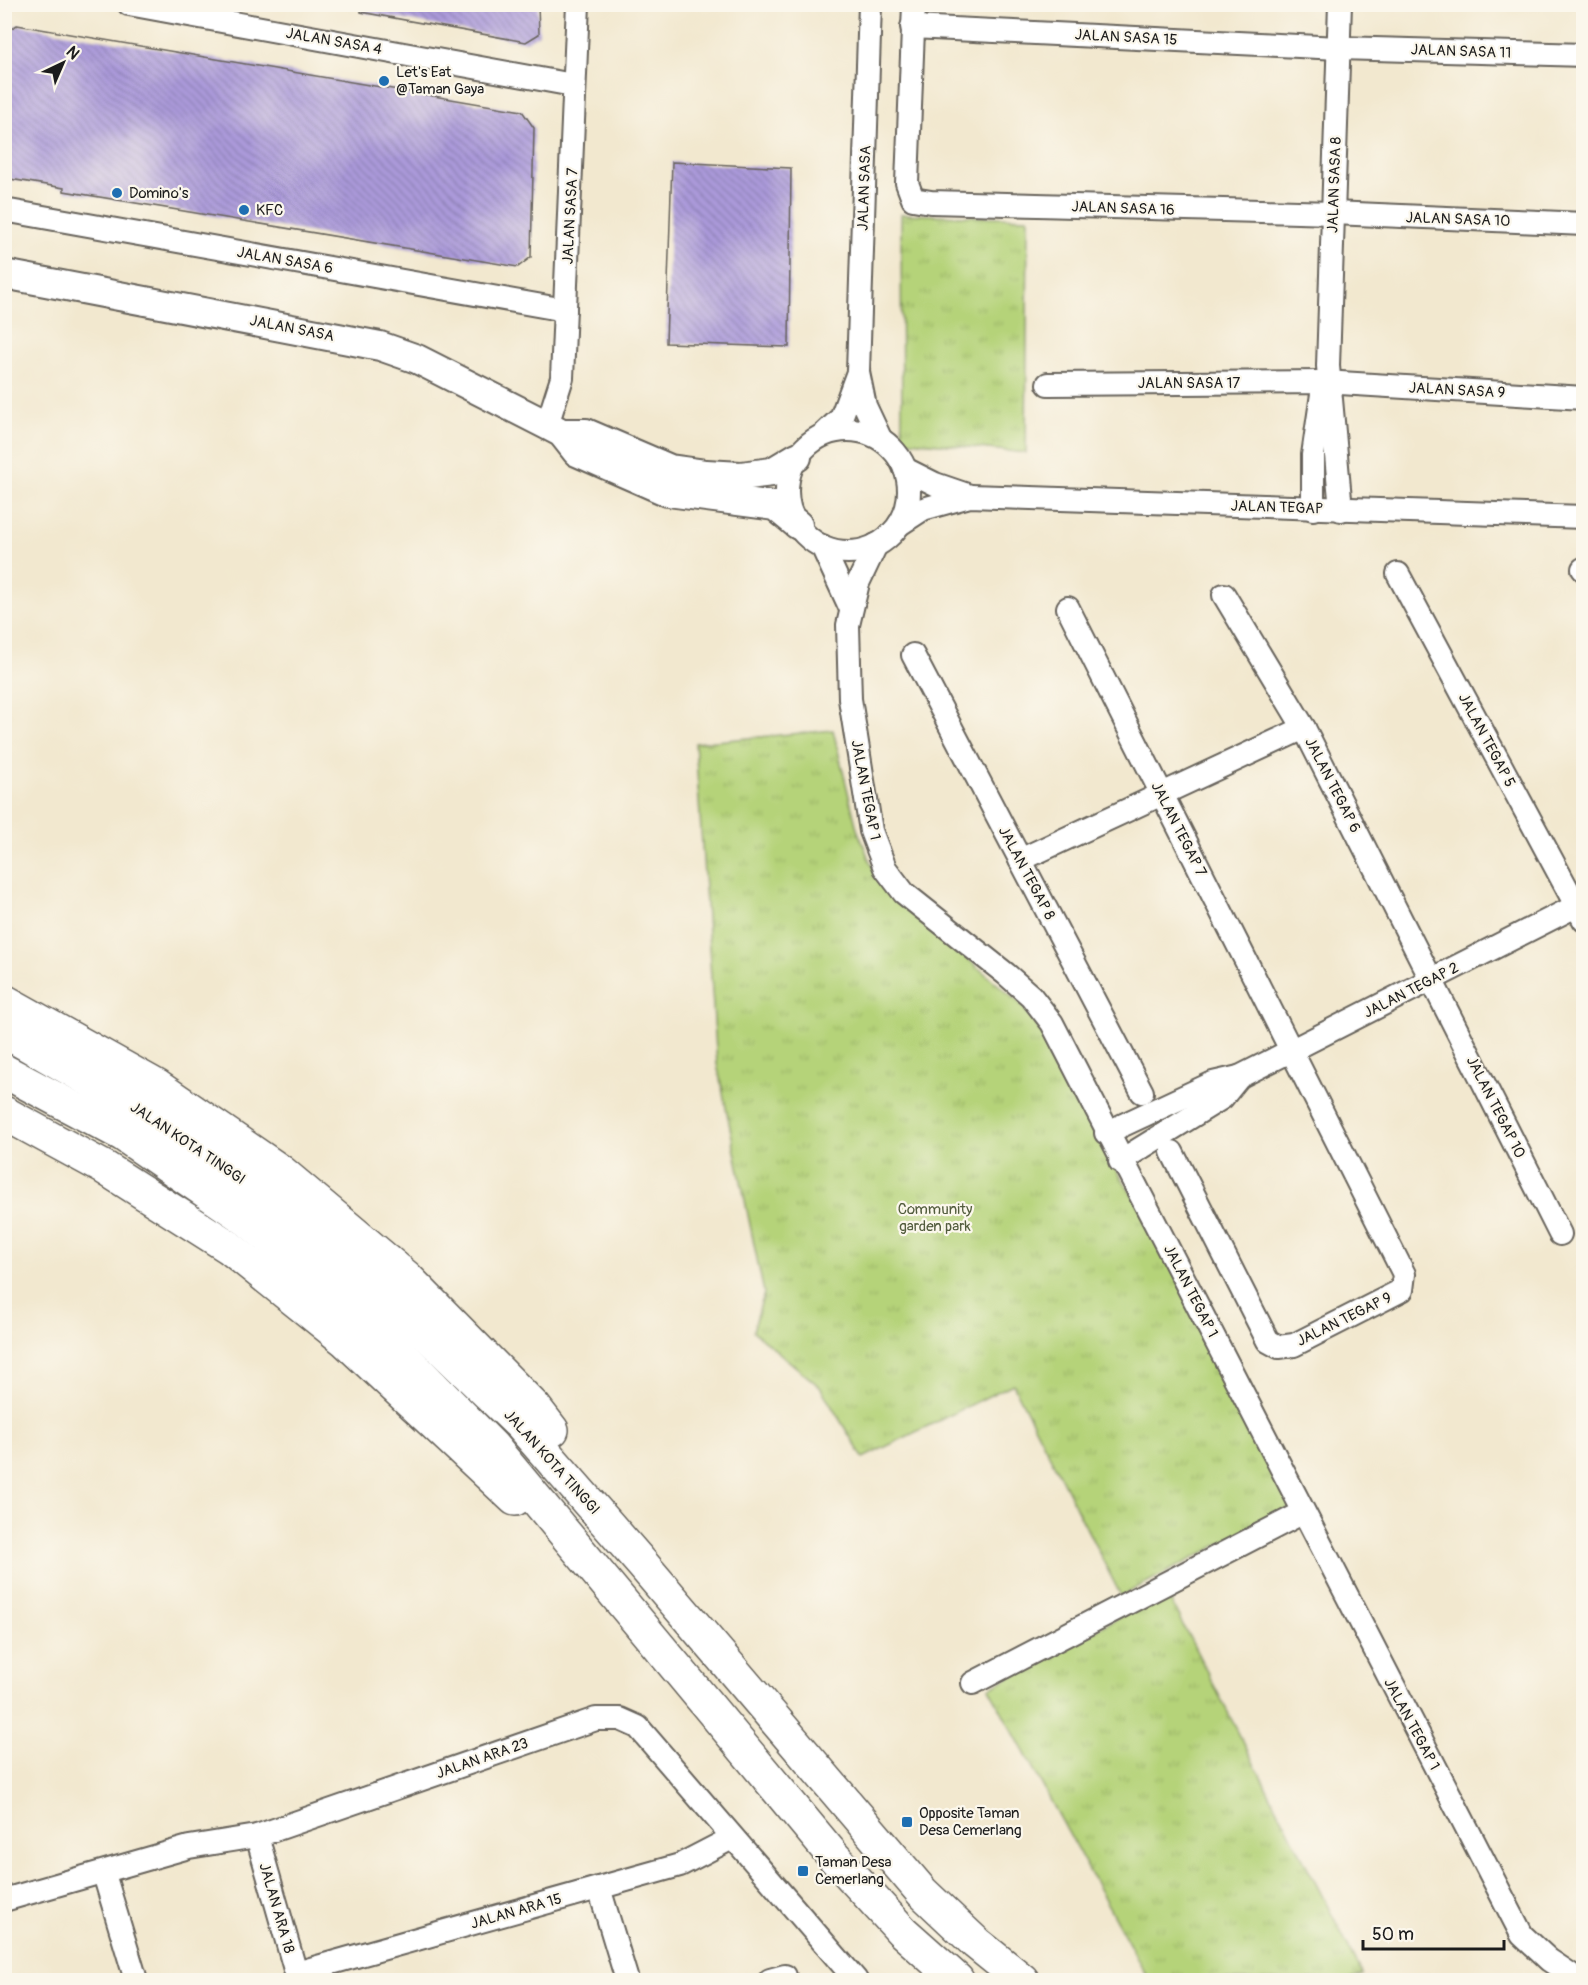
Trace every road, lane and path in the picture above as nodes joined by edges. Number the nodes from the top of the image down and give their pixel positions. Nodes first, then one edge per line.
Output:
1 (129, 4) edge
2 (578, 4) edge
3 (870, 4) edge
4 (1340, 4) edge
5 (201, 11) edge
6 (913, 16) edge
7 (1339, 48) junction
8 (1584, 55) edge
9 (573, 85) junction
10 (4, 210) edge
11 (1333, 213) junction
12 (1584, 224) edge
13 (4, 274) edge
14 (565, 310) junction
15 (858, 372) junction
16 (1327, 377) junction
17 (1048, 384) dead end
18 (1584, 398) edge
19 (554, 429) junction
20 (824, 434) junction
21 (880, 438) junction
22 (797, 457) junction
23 (905, 469) junction
24 (970, 496) junction
25 (1313, 509) junction
26 (1341, 510) junction
27 (1584, 517) edge
28 (900, 524) junction
29 (798, 525) junction
30 (876, 545) junction
31 (822, 546) junction
32 (1398, 574) dead end
33 (1224, 595) dead end
34 (850, 607) junction
35 (1068, 608) dead end
36 (913, 655) dead end
37 (1304, 728) junction
38 (1162, 794) junction
39 (1020, 860) junction
40 (1581, 910) edge
41 (1431, 980) junction
42 (4, 1001) edge
43 (4, 1031) edge
44 (1291, 1050) junction
45 (4, 1071) edge
46 (1239, 1077) junction
47 (1142, 1092) dead end
48 (4, 1113) edge
49 (1106, 1133) junction
50 (1172, 1152) dead end
51 (1120, 1161) junction
52 (1560, 1234) dead end
53 (1302, 1513) junction
54 (644, 1566) junction
55 (608, 1582) junction
56 (973, 1683) dead end
57 (256, 1836) junction
58 (732, 1838) junction
59 (104, 1874) junction
60 (599, 1888) junction
61 (4, 1900) edge
62 (297, 1977) edge
63 (136, 1980) edge
64 (627, 1980) edge
65 (856, 1980) edge
66 (957, 1980) edge
67 (1022, 1980) edge
68 (1579, 1980) edge

1 - 5 street, JALAN SASA 4
2 - 9 street, JALAN SASA 7
3 - 15 street, JALAN SASA
4 - 7 street, JALAN SASA 8
5 - 9 street, JALAN SASA 4
6 - 7 street, JALAN SASA 15
6 - 11 street, JALAN SASA 16
7 - 8 street, JALAN SASA 11
7 - 11 street, JALAN SASA 8
9 - 14 street, JALAN SASA 7
10 - 14 street, JALAN SASA 6
11 - 12 street, JALAN SASA 10
11 - 16 street, JALAN SASA 8
13 - 19 street, JALAN SASA
14 - 19 street, JALAN SASA 7
15 - 20 street, JALAN SASA
15 - 21 street, JALAN SASA
16 - 17 street, JALAN SASA 17
16 - 18 street, JALAN SASA 9
16 - 25 street, JALAN SASA 8
16 - 26 street, JALAN SASA 8
19 - 22 street, JALAN SASA
19 - 29 street, JALAN SASA
20 - 21 street
20 - 22 street
21 - 23 street
22 - 29 street
23 - 24 street, JALAN TEGAP
23 - 28 street
24 - 25 street, JALAN TEGAP
24 - 28 street, JALAN TEGAP
25 - 26 street, JALAN TEGAP
26 - 27 street, JALAN TEGAP
28 - 30 street
29 - 31 street
30 - 31 street
30 - 34 street, JALAN TEGAP 1
31 - 34 street, JALAN TEGAP 1
32 - 40 street, JALAN TEGAP 5
33 - 37 street, JALAN TEGAP 6
34 - 49 street, JALAN TEGAP 1
35 - 38 street, JALAN TEGAP 7
36 - 39 street, JALAN TEGAP 8
37 - 38 street
37 - 41 street, JALAN TEGAP 6
38 - 39 street
38 - 44 street, JALAN TEGAP 7
39 - 47 street, JALAN TEGAP 8
40 - 41 street, JALAN TEGAP 2
41 - 44 street, JALAN TEGAP 2
41 - 52 street, JALAN TEGAP 10
42 - 54 highway
43 - 54 highway, JALAN KOTA TINGGI
44 - 46 street, JALAN TEGAP 2
44 - 50 street, JALAN TEGAP 9
45 - 55 highway, JALAN KOTA TINGGI
46 - 49 street, JALAN TEGAP 2
46 - 51 street, JALAN TEGAP 2
48 - 55 highway
49 - 51 street, JALAN TEGAP 1
51 - 53 street, JALAN TEGAP 1
53 - 56 street
53 - 68 street, JALAN TEGAP 1
54 - 67 highway, JALAN KOTA TINGGI
55 - 66 highway, JALAN KOTA TINGGI
57 - 58 street, JALAN ARA 23
57 - 59 street, JALAN ARA 23
57 - 62 street, JALAN ARA 18
58 - 60 street, JALAN ARA 15
58 - 65 street, JALAN ARA 23
59 - 61 street, JALAN ARA 23
59 - 63 street
60 - 62 street, JALAN ARA 15
60 - 64 street

